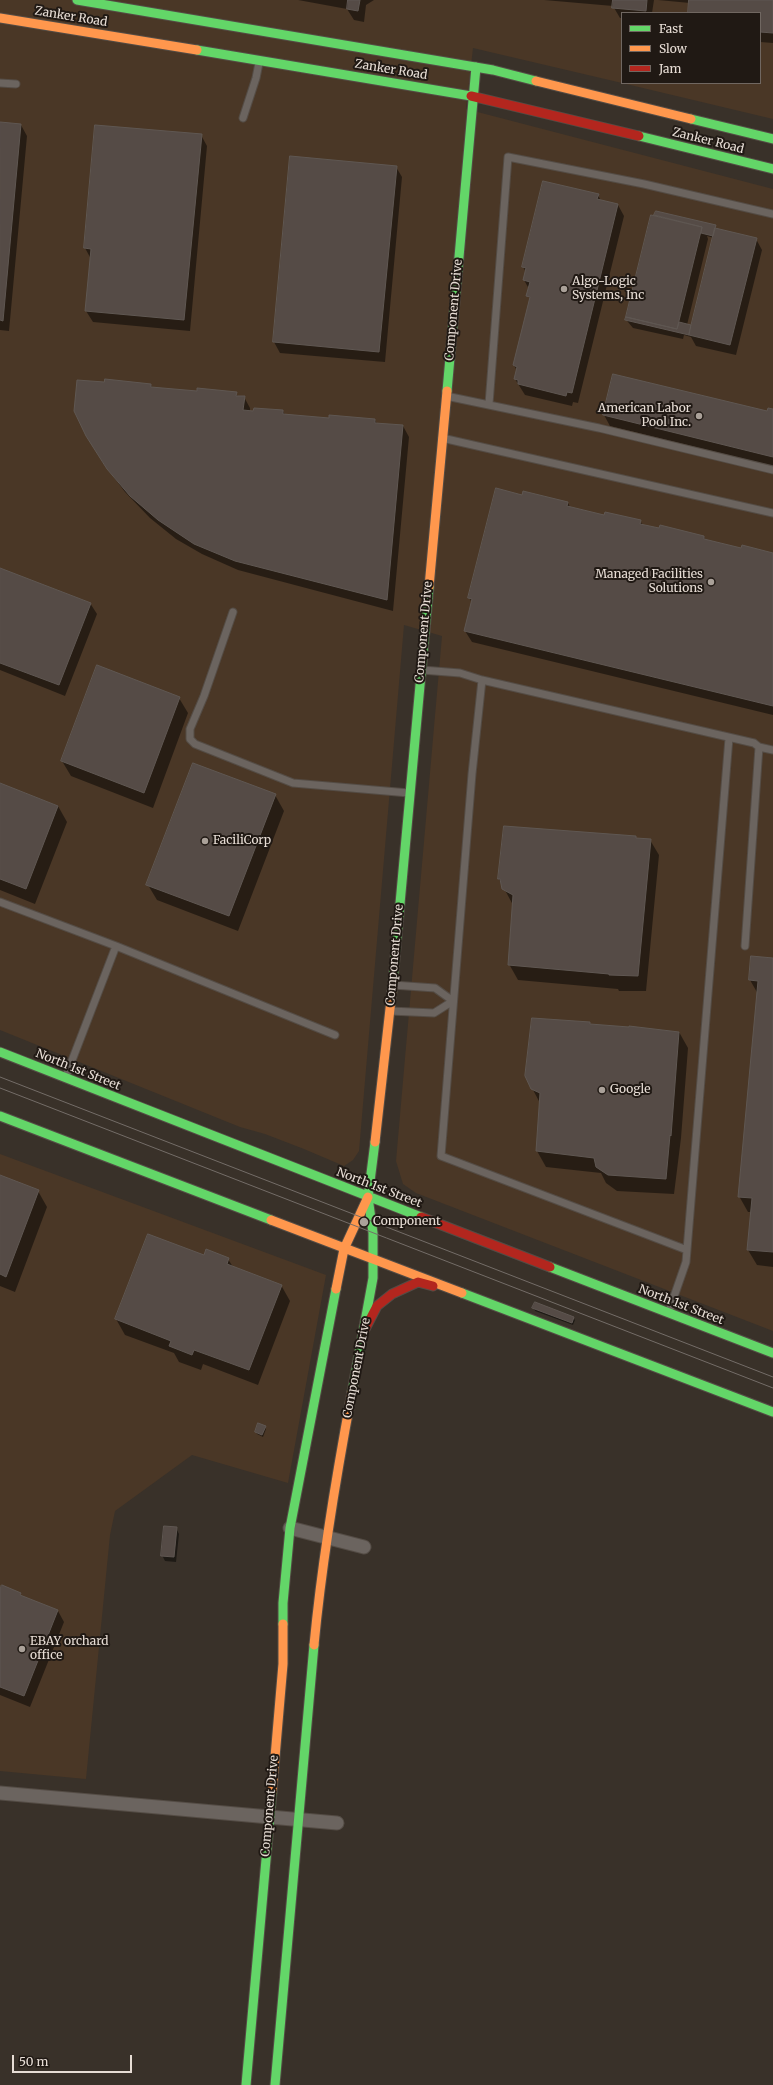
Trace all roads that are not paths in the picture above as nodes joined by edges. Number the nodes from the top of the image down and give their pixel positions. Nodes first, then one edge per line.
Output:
1 (77, 0) edge
2 (0, 18) edge
3 (259, 61) junction
4 (476, 67) junction
5 (0, 83) edge
6 (16, 84) dead end
7 (473, 96) junction
8 (243, 118) dead end
9 (773, 139) edge
10 (773, 169) edge
11 (773, 214) edge
12 (446, 396) junction
13 (488, 404) junction
14 (442, 438) junction
15 (773, 470) edge
16 (773, 513) edge
17 (233, 612) dead end
18 (421, 670) junction
19 (482, 680) junction
20 (729, 738) junction
21 (759, 747) junction
22 (773, 750) edge
23 (410, 793) junction
24 (0, 902) edge
25 (116, 946) junction
26 (745, 946) dead end
27 (393, 985) junction
28 (453, 1001) junction
29 (390, 1011) junction
30 (335, 1035) dead end
31 (0, 1052) edge
32 (65, 1078) junction
33 (0, 1116) edge
34 (368, 1197) junction
35 (344, 1248) junction
36 (687, 1250) junction
37 (374, 1260) junction
38 (457, 1291) junction
39 (668, 1313) junction
40 (364, 1331) junction
41 (773, 1353) edge
42 (773, 1412) edge
43 (290, 1528) junction
44 (326, 1538) junction
45 (364, 1547) dead end
46 (0, 1793) edge
47 (269, 1818) junction
48 (299, 1820) junction
49 (337, 1824) dead end
50 (246, 2085) edge
51 (275, 2085) edge

1 - 4 main road, Zanker Road
2 - 3 main road, Zanker Road
3 - 7 main road, Zanker Road
3 - 8 lane
4 - 7 main road, Component Drive
4 - 9 main road, Zanker Road
5 - 6 lane
7 - 10 main road, Zanker Road
7 - 12 main road, Component Drive
11 - 13 lane
12 - 13 lane
12 - 14 main road, Component Drive
13 - 15 lane
14 - 16 lane
14 - 18 main road, Component Drive
17 - 23 lane
18 - 19 lane
18 - 23 main road, Component Drive
19 - 20 lane
19 - 28 lane
20 - 21 lane
20 - 36 lane
21 - 22 lane
21 - 26 lane
23 - 27 main road, Component Drive
24 - 25 lane
25 - 30 lane
25 - 32 lane
27 - 28 lane
27 - 29 main road, Component Drive
28 - 29 lane
28 - 36 lane
29 - 34 main road, Component Drive
31 - 32 main road, North 1st Street
32 - 34 main road, North 1st Street
33 - 35 main road
34 - 35 main road, Component Drive
34 - 37 main road, Component Drive
34 - 39 main road, North 1st Street
35 - 37 main road
35 - 43 main road, Component Drive
36 - 39 lane
37 - 38 main road
37 - 40 main road, Component Drive
38 - 40 main road
38 - 42 main road
39 - 41 main road, North 1st Street
40 - 44 main road, Component Drive
43 - 44 street
43 - 47 main road, Component Drive
44 - 45 street
44 - 48 main road, Component Drive
46 - 47 street
47 - 48 street
47 - 50 main road, Component Drive
48 - 49 street
48 - 51 main road, Component Drive

